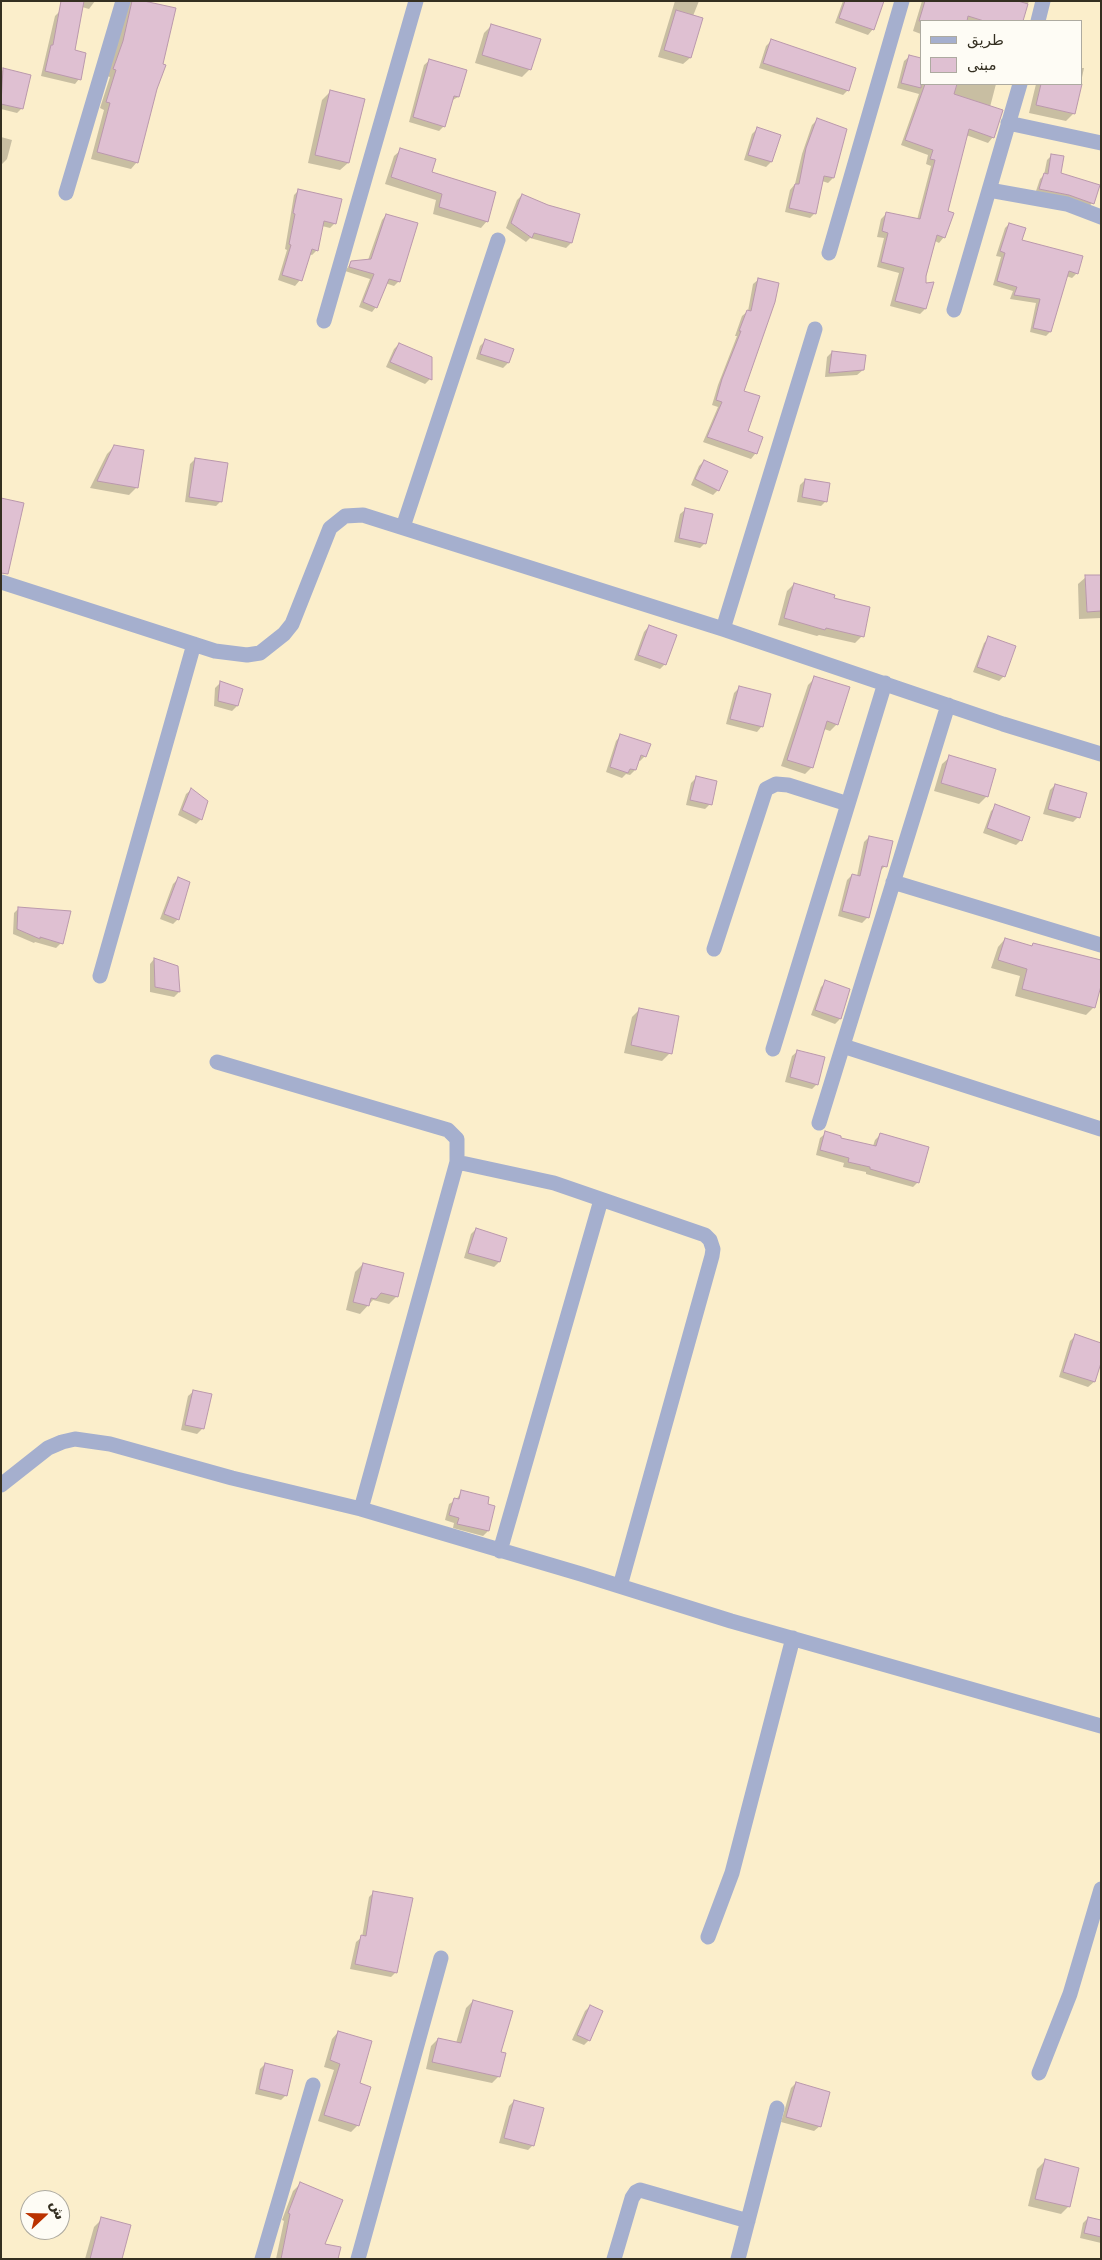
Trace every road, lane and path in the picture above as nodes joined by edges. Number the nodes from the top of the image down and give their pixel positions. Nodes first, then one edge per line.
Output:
1 (123, 1) edge
2 (416, 1) edge
3 (902, 1) edge
4 (1044, 1) edge
5 (1038, 20) edge
6 (1020, 85) edge
7 (1008, 123) junction
8 (1101, 143) edge
9 (989, 190) junction
10 (66, 193) dead end
11 (1101, 217) edge
12 (498, 240) dead end
13 (829, 253) dead end
14 (954, 310) dead end
15 (324, 321) dead end
16 (815, 329) dead end
17 (403, 527) junction
18 (1, 582) edge
19 (724, 629) junction
20 (194, 644) junction
21 (885, 683) junction
22 (948, 704) junction
23 (1101, 754) edge
24 (848, 804) junction
25 (893, 882) junction
26 (1101, 945) edge
27 (714, 949) dead end
28 (100, 976) dead end
29 (843, 1046) junction
30 (773, 1049) dead end
31 (217, 1062) dead end
32 (819, 1123) dead end
33 (1101, 1129) edge
34 (457, 1162) junction
35 (601, 1200) junction
36 (1, 1485) edge
37 (361, 1509) junction
38 (500, 1551) junction
39 (620, 1586) junction
40 (793, 1638) junction
41 (1101, 1726) edge
42 (1101, 1889) edge
43 (708, 1937) dead end
44 (441, 1958) dead end
45 (1039, 2073) dead end
46 (313, 2085) dead end
47 (778, 2108) dead end
48 (748, 2221) junction
49 (262, 2259) edge
50 (358, 2259) edge
51 (614, 2259) edge
52 (738, 2259) edge

1 - 10 street
2 - 15 street
3 - 13 street
4 - 5 street
6 - 7 street
7 - 8 street
7 - 9 street
9 - 11 street
9 - 14 street
12 - 17 street
16 - 19 street
17 - 19 street
17 - 20 street
18 - 20 street
19 - 21 street
20 - 28 street
21 - 22 street
21 - 24 street
22 - 23 street
22 - 25 street
24 - 27 street
24 - 30 street
25 - 26 street
25 - 29 street
29 - 32 street
29 - 33 street
31 - 34 street
34 - 35 street
34 - 37 street
35 - 38 street
35 - 39 street
36 - 37 street
37 - 38 street
38 - 39 street
39 - 40 street
40 - 41 street
40 - 43 street
42 - 45 street
44 - 50 street
46 - 49 street
47 - 48 street
48 - 51 street
48 - 52 street

